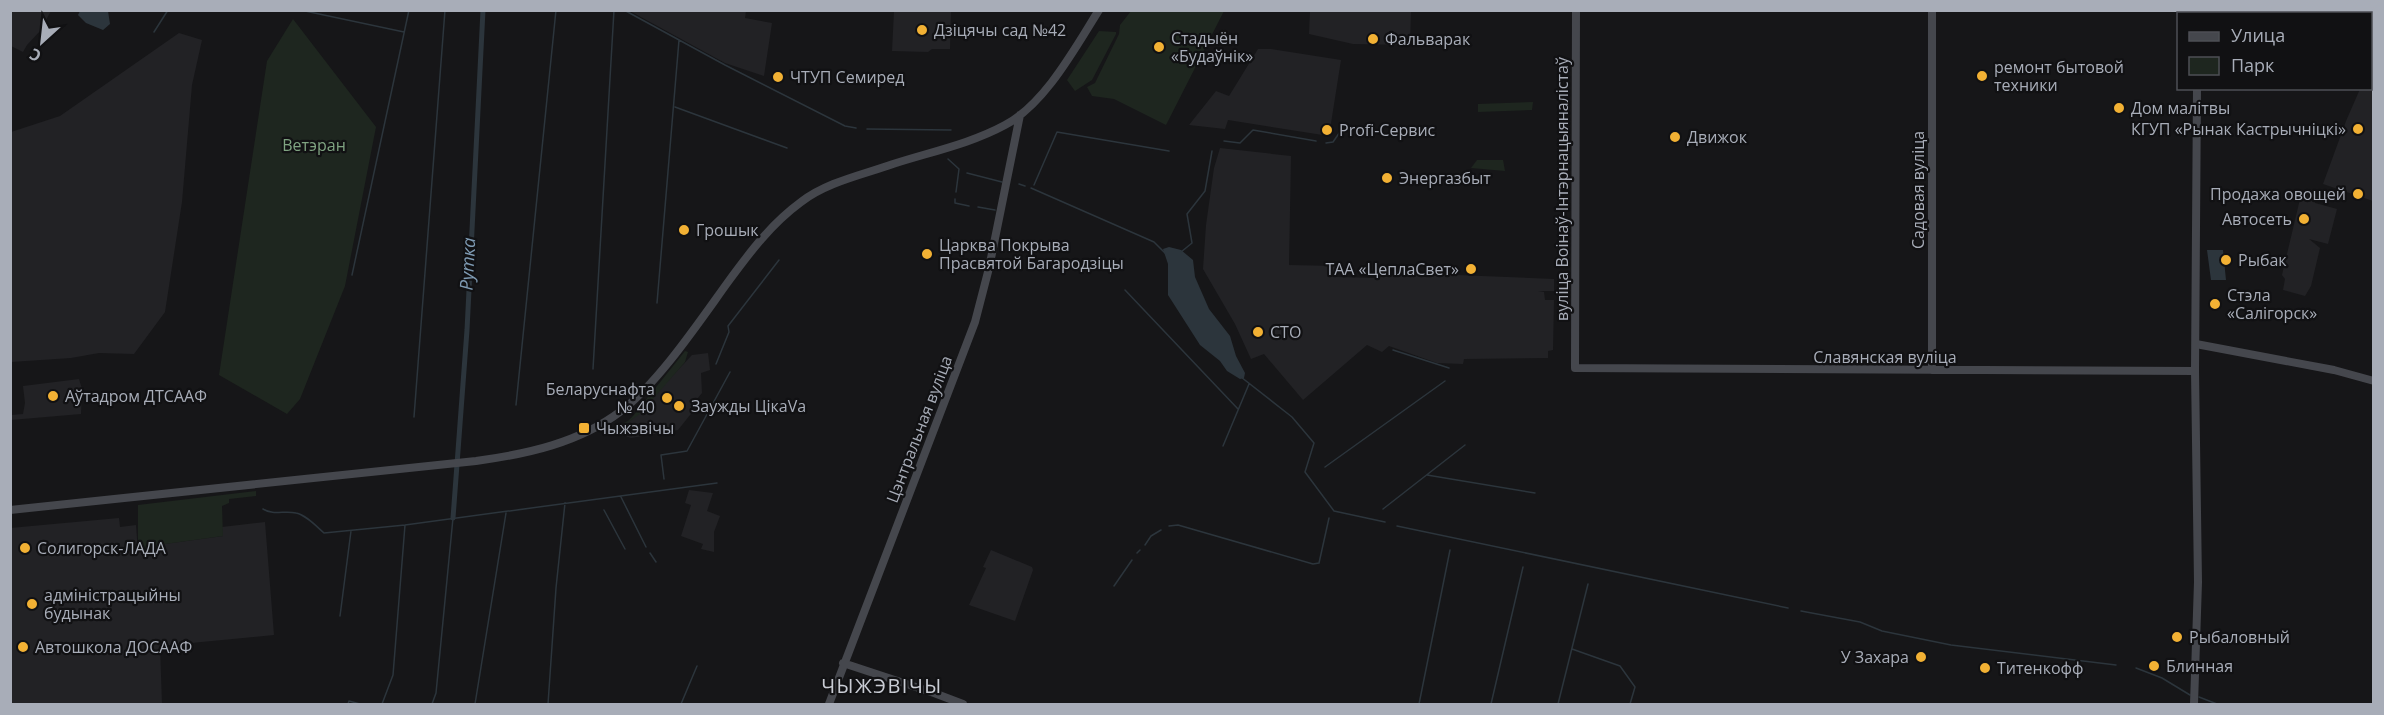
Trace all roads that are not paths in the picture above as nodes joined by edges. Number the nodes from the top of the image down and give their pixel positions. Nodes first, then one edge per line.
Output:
1 (1099, 10) edge
2 (1576, 10) edge
3 (1932, 10) edge
4 (2197, 90) edge
5 (1020, 114) junction
6 (2196, 344) junction
7 (1575, 368) joint
8 (1932, 370) junction
9 (2195, 370) junction
10 (2373, 381) edge
11 (10, 510) edge
12 (843, 663) junction
13 (829, 705) edge
14 (963, 705) edge
15 (2194, 705) edge

1 - 5 street
2 - 7 street, вуліца Воінаў-Інтэрнацыяналістаў
3 - 8 street, Садовая вуліца
4 - 6 street
5 - 11 street
5 - 12 street, Цэнтральная вуліца
6 - 9 street
6 - 10 street
7 - 8 street, Славянская вуліца
8 - 9 street, Славянская вуліца
9 - 15 street
12 - 13 street, Цэнтральная вуліца
12 - 14 street

